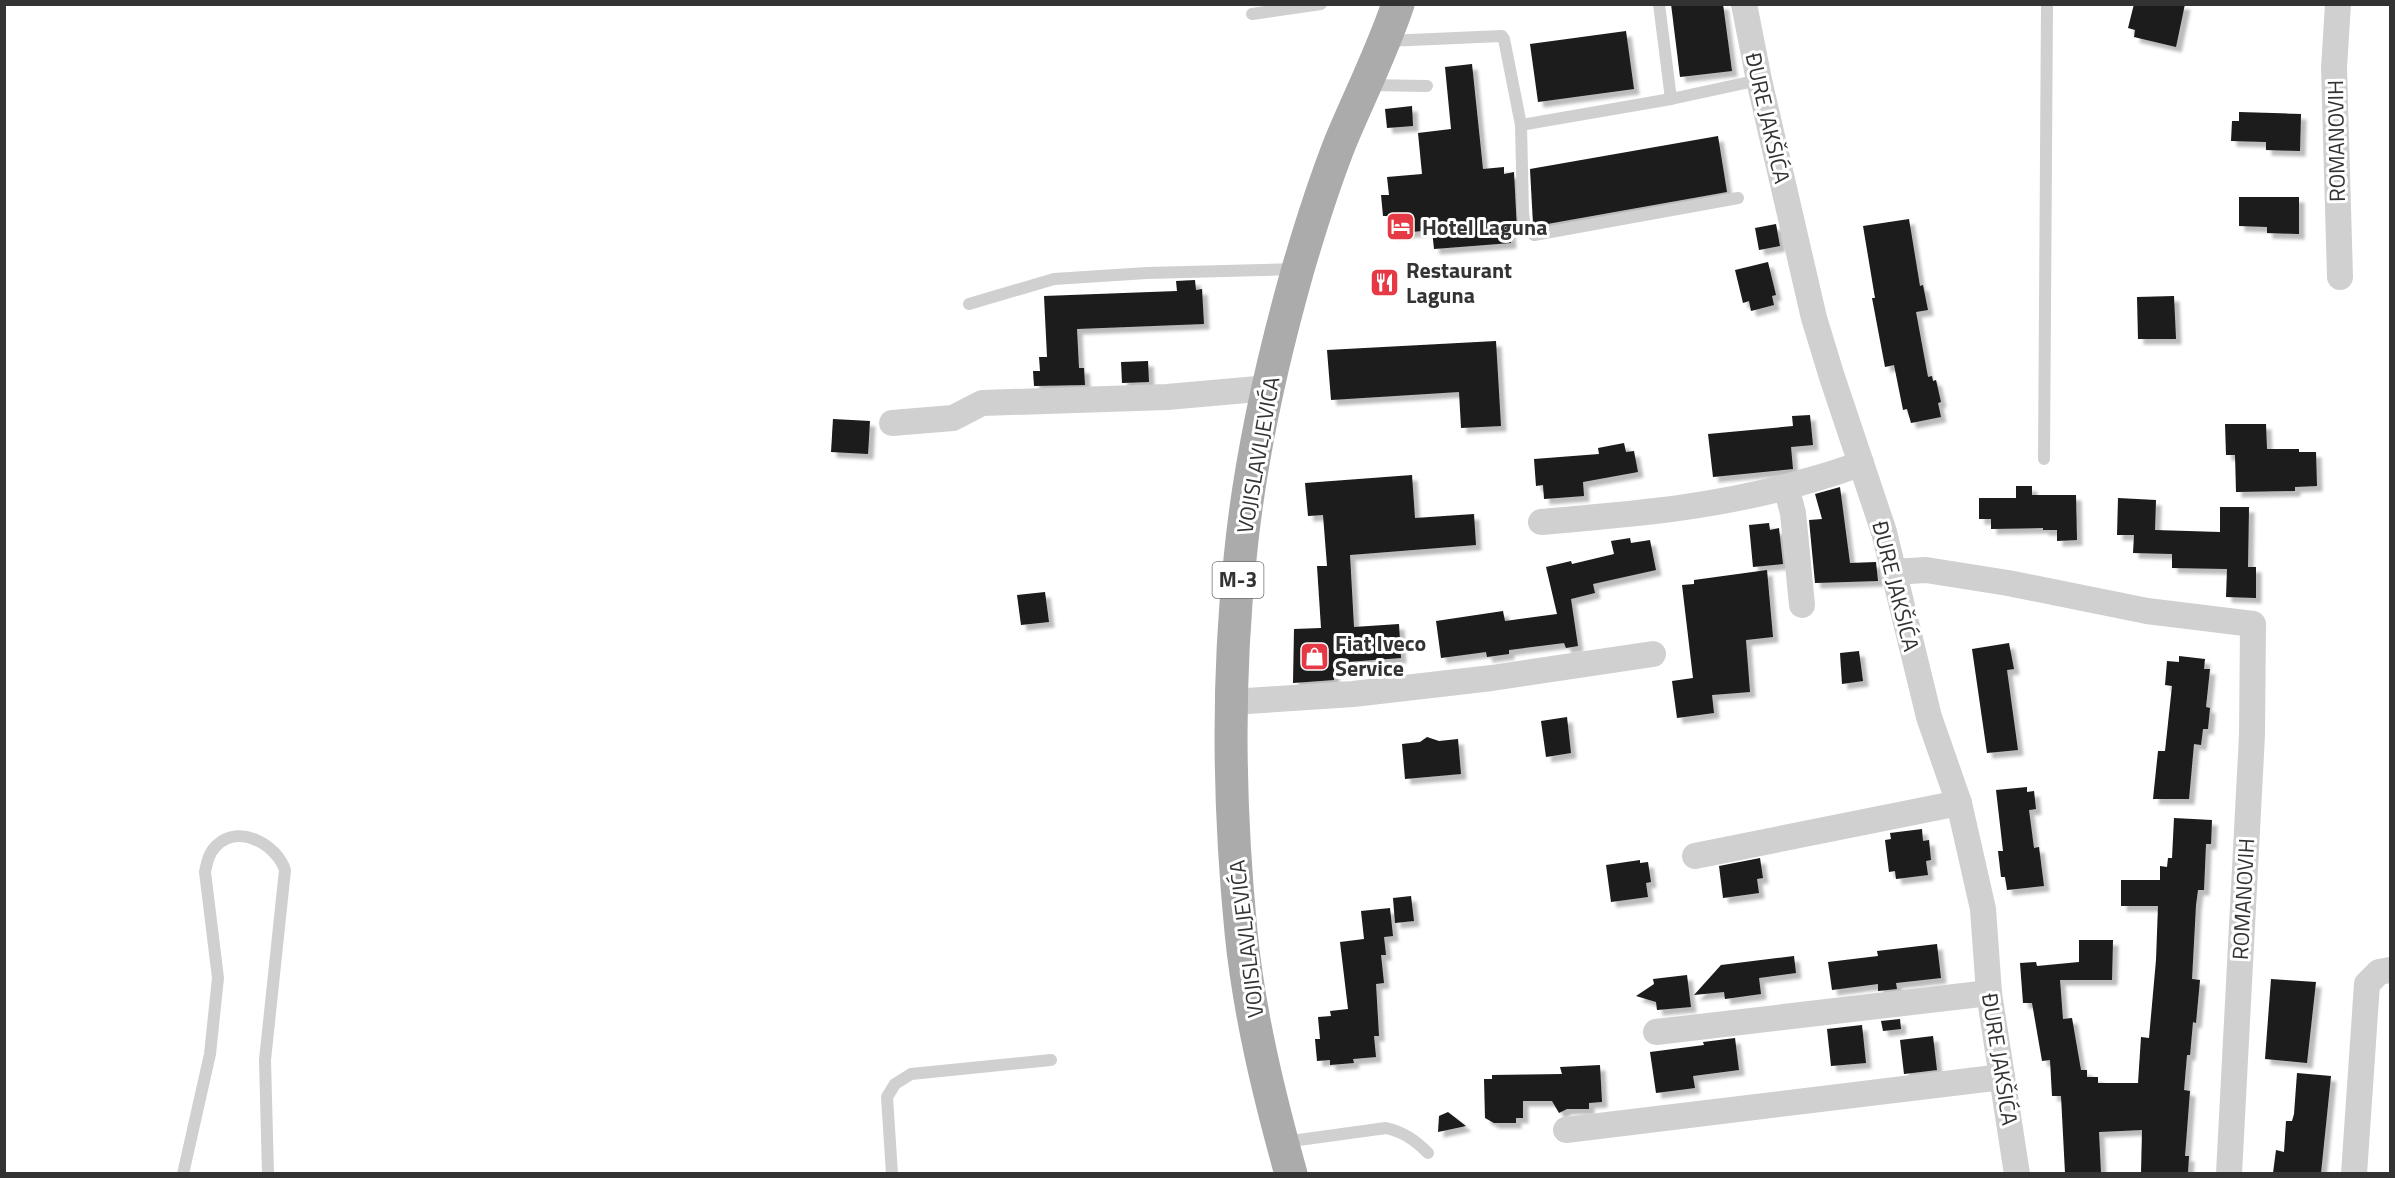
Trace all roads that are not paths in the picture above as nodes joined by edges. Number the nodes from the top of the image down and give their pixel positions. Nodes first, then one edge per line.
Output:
1 (1321, 4) edge
2 (1398, 4) edge
3 (1659, 4) edge
4 (1744, 4) edge
5 (2048, 4) edge
6 (2338, 4) edge
7 (1252, 14) dead end
8 (1386, 41) junction
9 (1759, 80) junction
10 (1366, 85) junction
11 (1427, 86) dead end
12 (1671, 99) junction
13 (1521, 125) junction
14 (1738, 198) dead end
15 (1298, 269) junction
16 (2340, 277) dead end
17 (969, 304) dead end
18 (1269, 388) junction
19 (892, 423) dead end
20 (2044, 459) dead end
21 (1861, 463) junction
22 (1786, 487) junction
23 (1541, 522) dead end
24 (1893, 572) junction
25 (1803, 605) dead end
26 (1653, 654) dead end
27 (1232, 702) junction
28 (1959, 802) junction
29 (1695, 856) dead end
30 (2390, 969) edge
31 (1989, 993) junction
32 (1656, 1032) dead end
33 (1052, 1060) dead end
34 (2002, 1077) junction
35 (1566, 1130) dead end
36 (1428, 1153) dead end
37 (1284, 1165) edge
38 (183, 1173) edge
39 (268, 1173) edge
40 (892, 1173) edge
41 (2017, 1173) edge
42 (2229, 1173) edge
43 (2355, 1173) edge

1 - 7 lane
2 - 8 main road, VOJISLAVLJEVIĆA / M-3
3 - 12 lane
4 - 9 street, ĐURE JAKŠIĆA
5 - 20 lane
6 - 16 street, ROMANOVIH
8 - 10 main road, VOJISLAVLJEVIĆA / M-3
8 - 13 lane
9 - 12 lane
9 - 21 street, ĐURE JAKŠIĆA
10 - 11 lane
10 - 15 main road, VOJISLAVLJEVIĆA / M-3
12 - 13 lane
13 - 14 lane
15 - 17 lane
15 - 18 main road, VOJISLAVLJEVIĆA / M-3
18 - 19 street
18 - 27 main road, VOJISLAVLJEVIĆA / M-3
21 - 22 street
21 - 24 street, ĐURE JAKŠIĆA
22 - 23 street
22 - 25 street
24 - 28 street, ĐURE JAKŠIĆA
24 - 42 street, ROMANOVIH
26 - 27 street
27 - 37 main road, VOJISLAVLJEVIĆA / M-3
28 - 29 street
28 - 31 street, ĐURE JAKŠIĆA
30 - 43 street
31 - 32 street
31 - 34 street, ĐURE JAKŠIĆA
33 - 40 lane
34 - 35 street
34 - 41 street, ĐURE JAKŠIĆA
36 - 37 lane
38 - 39 lane

